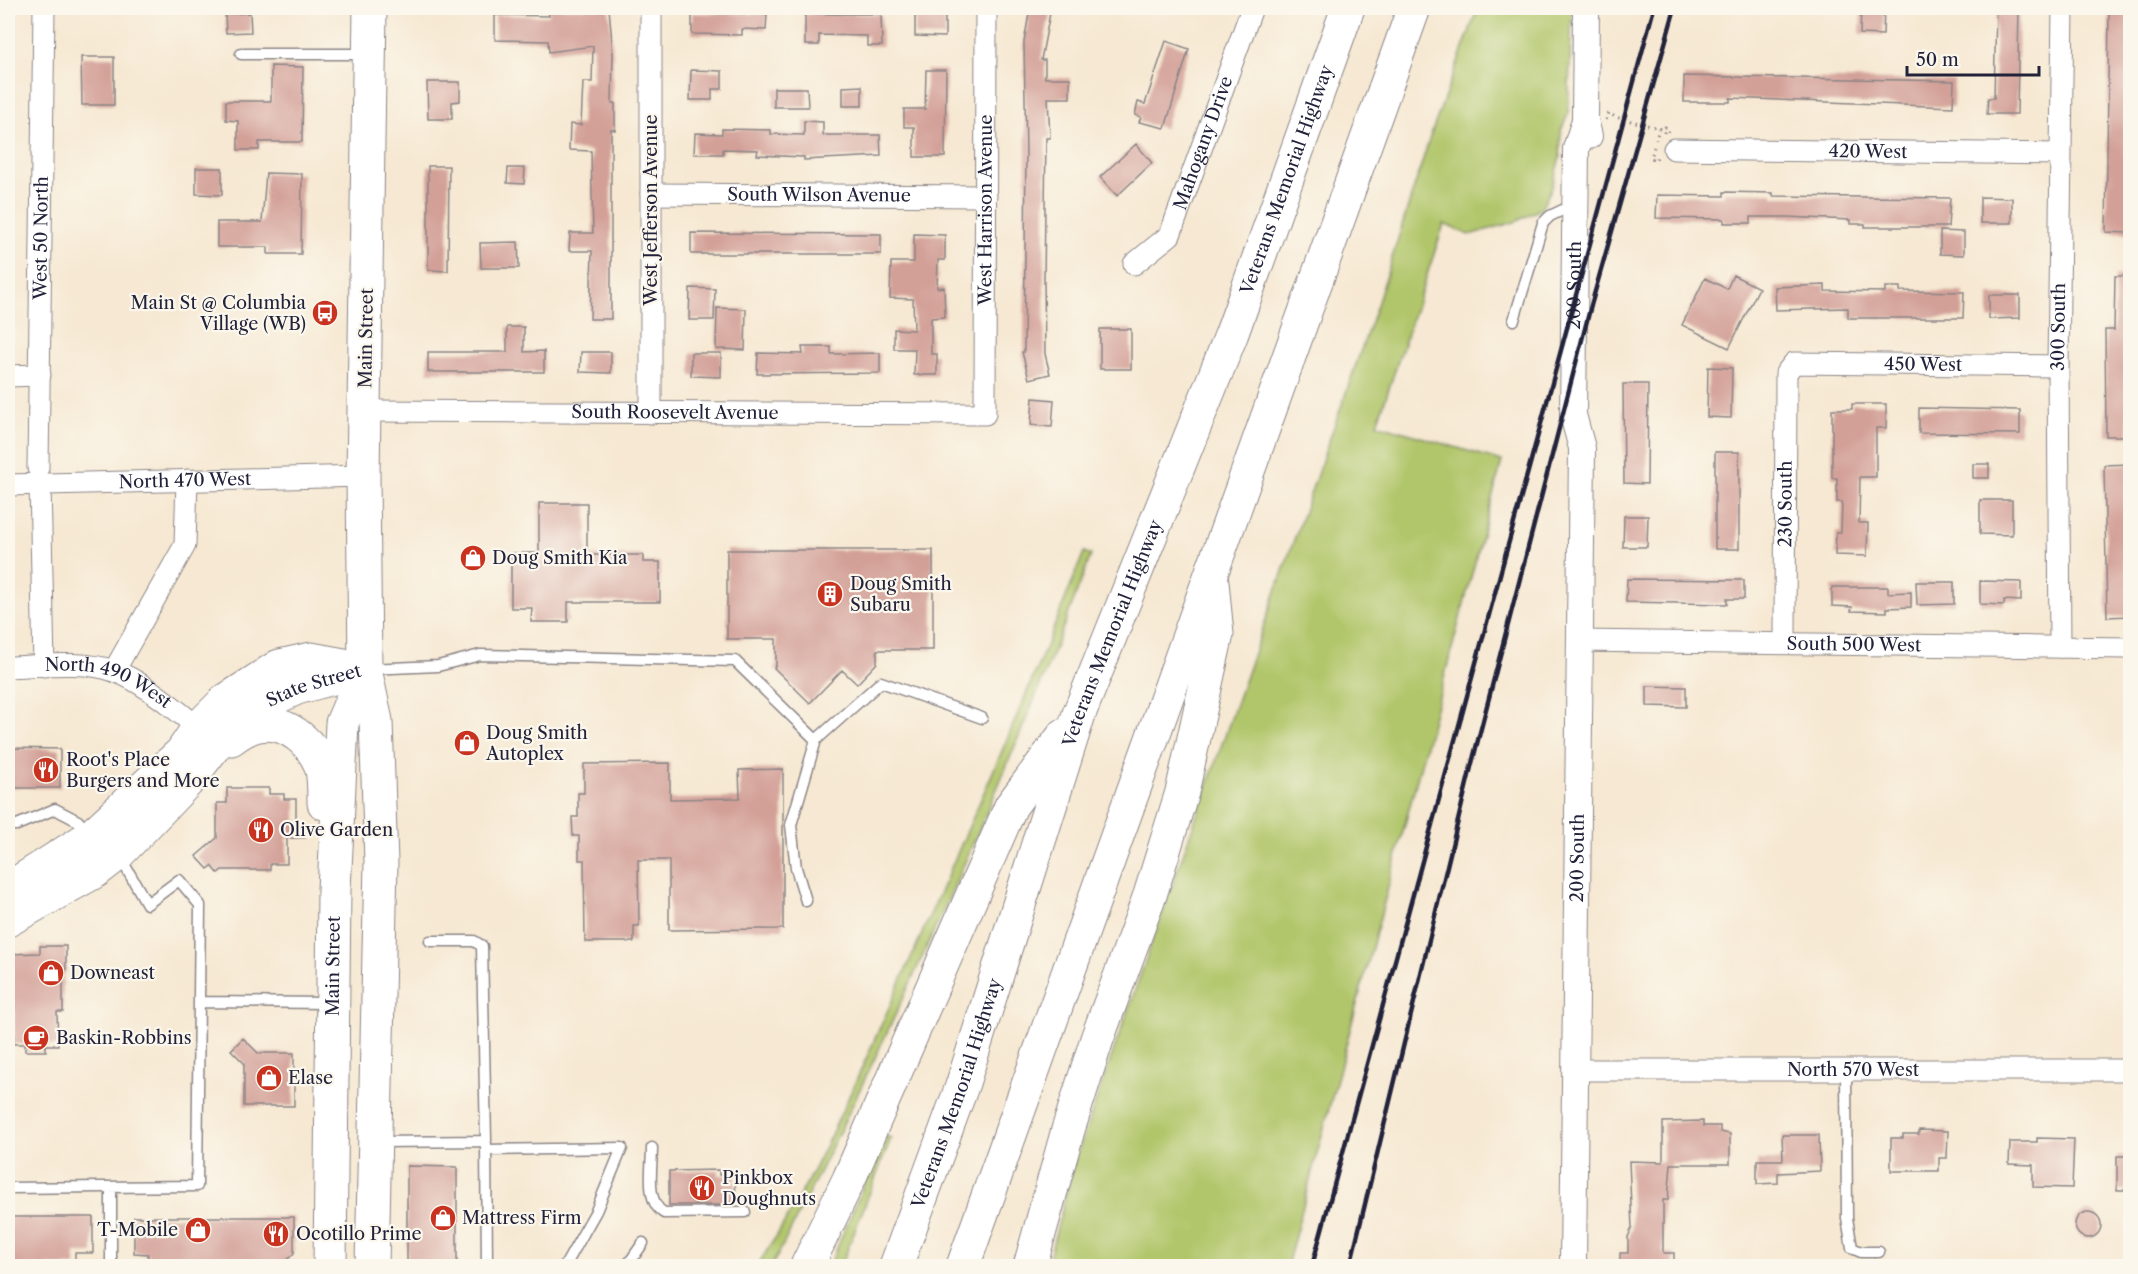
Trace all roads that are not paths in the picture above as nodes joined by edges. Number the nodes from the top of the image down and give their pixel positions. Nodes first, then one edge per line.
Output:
1 (44, 8) edge
2 (370, 8) edge
3 (651, 8) edge
4 (986, 8) edge
5 (1252, 8) edge
6 (1348, 8) edge
7 (1414, 8) edge
8 (1586, 8) edge
9 (2062, 8) edge
10 (241, 54) dead end
11 (370, 54) junction
12 (1594, 120) junction
13 (1674, 149) dead end
14 (2060, 154) junction
15 (651, 194) junction
16 (986, 196) junction
17 (1575, 204) junction
18 (1134, 264) dead end
19 (1514, 320) dead end
20 (2058, 366) junction
21 (1789, 367) joint
22 (40, 375) junction
23 (8, 376) edge
24 (365, 411) junction
25 (651, 413) junction
26 (985, 414) joint
27 (1582, 449) junction
28 (39, 476) junction
29 (363, 476) junction
30 (187, 480) junction
31 (8, 484) edge
32 (1211, 573) junction
33 (1578, 641) junction
34 (1785, 642) junction
35 (2060, 647) junction
36 (2130, 648) edge
37 (44, 666) junction
38 (8, 667) edge
39 (365, 669) junction
40 (114, 671) junction
41 (1079, 714) junction
42 (982, 718) dead end
43 (816, 740) junction
44 (205, 741) junction
45 (8, 825) edge
46 (91, 836) junction
47 (118, 854) junction
48 (8, 889) edge
49 (334, 890) junction
50 (806, 901) dead end
51 (8, 920) edge
52 (430, 941) dead end
53 (199, 1002) junction
54 (332, 1003) junction
55 (1574, 1070) junction
56 (1846, 1070) junction
57 (2130, 1070) edge
58 (373, 1142) junction
59 (486, 1145) junction
60 (652, 1148) dead end
61 (111, 1187) junction
62 (8, 1188) edge
63 (745, 1212) dead end
64 (643, 1243) dead end
65 (1880, 1252) dead end
66 (111, 1266) edge
67 (330, 1266) edge
68 (372, 1266) edge
69 (487, 1266) edge
70 (565, 1266) edge
71 (627, 1266) edge
72 (807, 1266) edge
73 (896, 1266) edge
74 (963, 1266) edge
75 (1030, 1266) edge
76 (1573, 1266) edge

1 - 22 street, West 50 North
2 - 11 main road, Main Street
3 - 15 street, West Jefferson Avenue
4 - 16 street, West Harrison Avenue
5 - 18 street, Mahogany Drive
6 - 41 main road, Veterans Memorial Highway
7 - 32 main road
8 - 12 street, 200 South
9 - 14 street, 300 South
10 - 11 lane
11 - 24 main road, Main Street
12 - 17 street, 200 South
12 - 27 street, 200 South
13 - 14 street, 420 West
14 - 20 street, 300 South
15 - 16 street, South Wilson Avenue
15 - 25 street, West Jefferson Avenue
16 - 26 street, West Harrison Avenue
17 - 19 lane
17 - 27 street, 200 South
20 - 21 street, 450 West
20 - 35 street, 300 South
21 - 34 street, 230 South
22 - 23 street
22 - 28 street, West 50 North
24 - 25 street, South Roosevelt Avenue
24 - 29 main road, Main Street
25 - 26 street, South Roosevelt Avenue
27 - 33 street, 200 South
28 - 30 street, North 470 West
28 - 31 street, North 470 West
28 - 37 street, West 50 North
29 - 30 street, North 470 West
29 - 39 main road, Main Street
30 - 40 street
32 - 74 main road
32 - 75 main road
33 - 34 street, South 500 West
33 - 55 street, 200 South
34 - 35 street, South 500 West
35 - 36 street, South 500 West
37 - 38 street, North 490 West
37 - 40 street, North 490 West
39 - 43 lane
39 - 44 main road, State Street
39 - 49 main road, Main Street
39 - 58 main road, Main Street
40 - 44 street, North 490 West
41 - 72 main road
41 - 73 main road, Veterans Memorial Highway
42 - 43 lane
43 - 50 lane
44 - 46 main road, State Street
44 - 47 main road
44 - 49 main road, State Street
45 - 46 lane
46 - 48 main road, State Street
47 - 51 main road
47 - 53 lane
49 - 54 main road, Main Street
52 - 59 lane
53 - 54 lane
53 - 61 lane
54 - 67 main road, Main Street
55 - 56 street, North 570 West
55 - 76 street, 200 South
56 - 57 street, North 570 West
56 - 65 lane
58 - 59 lane
58 - 68 main road, Main Street
59 - 69 lane
59 - 70 lane
60 - 63 lane
61 - 62 lane
61 - 66 lane
64 - 71 lane

